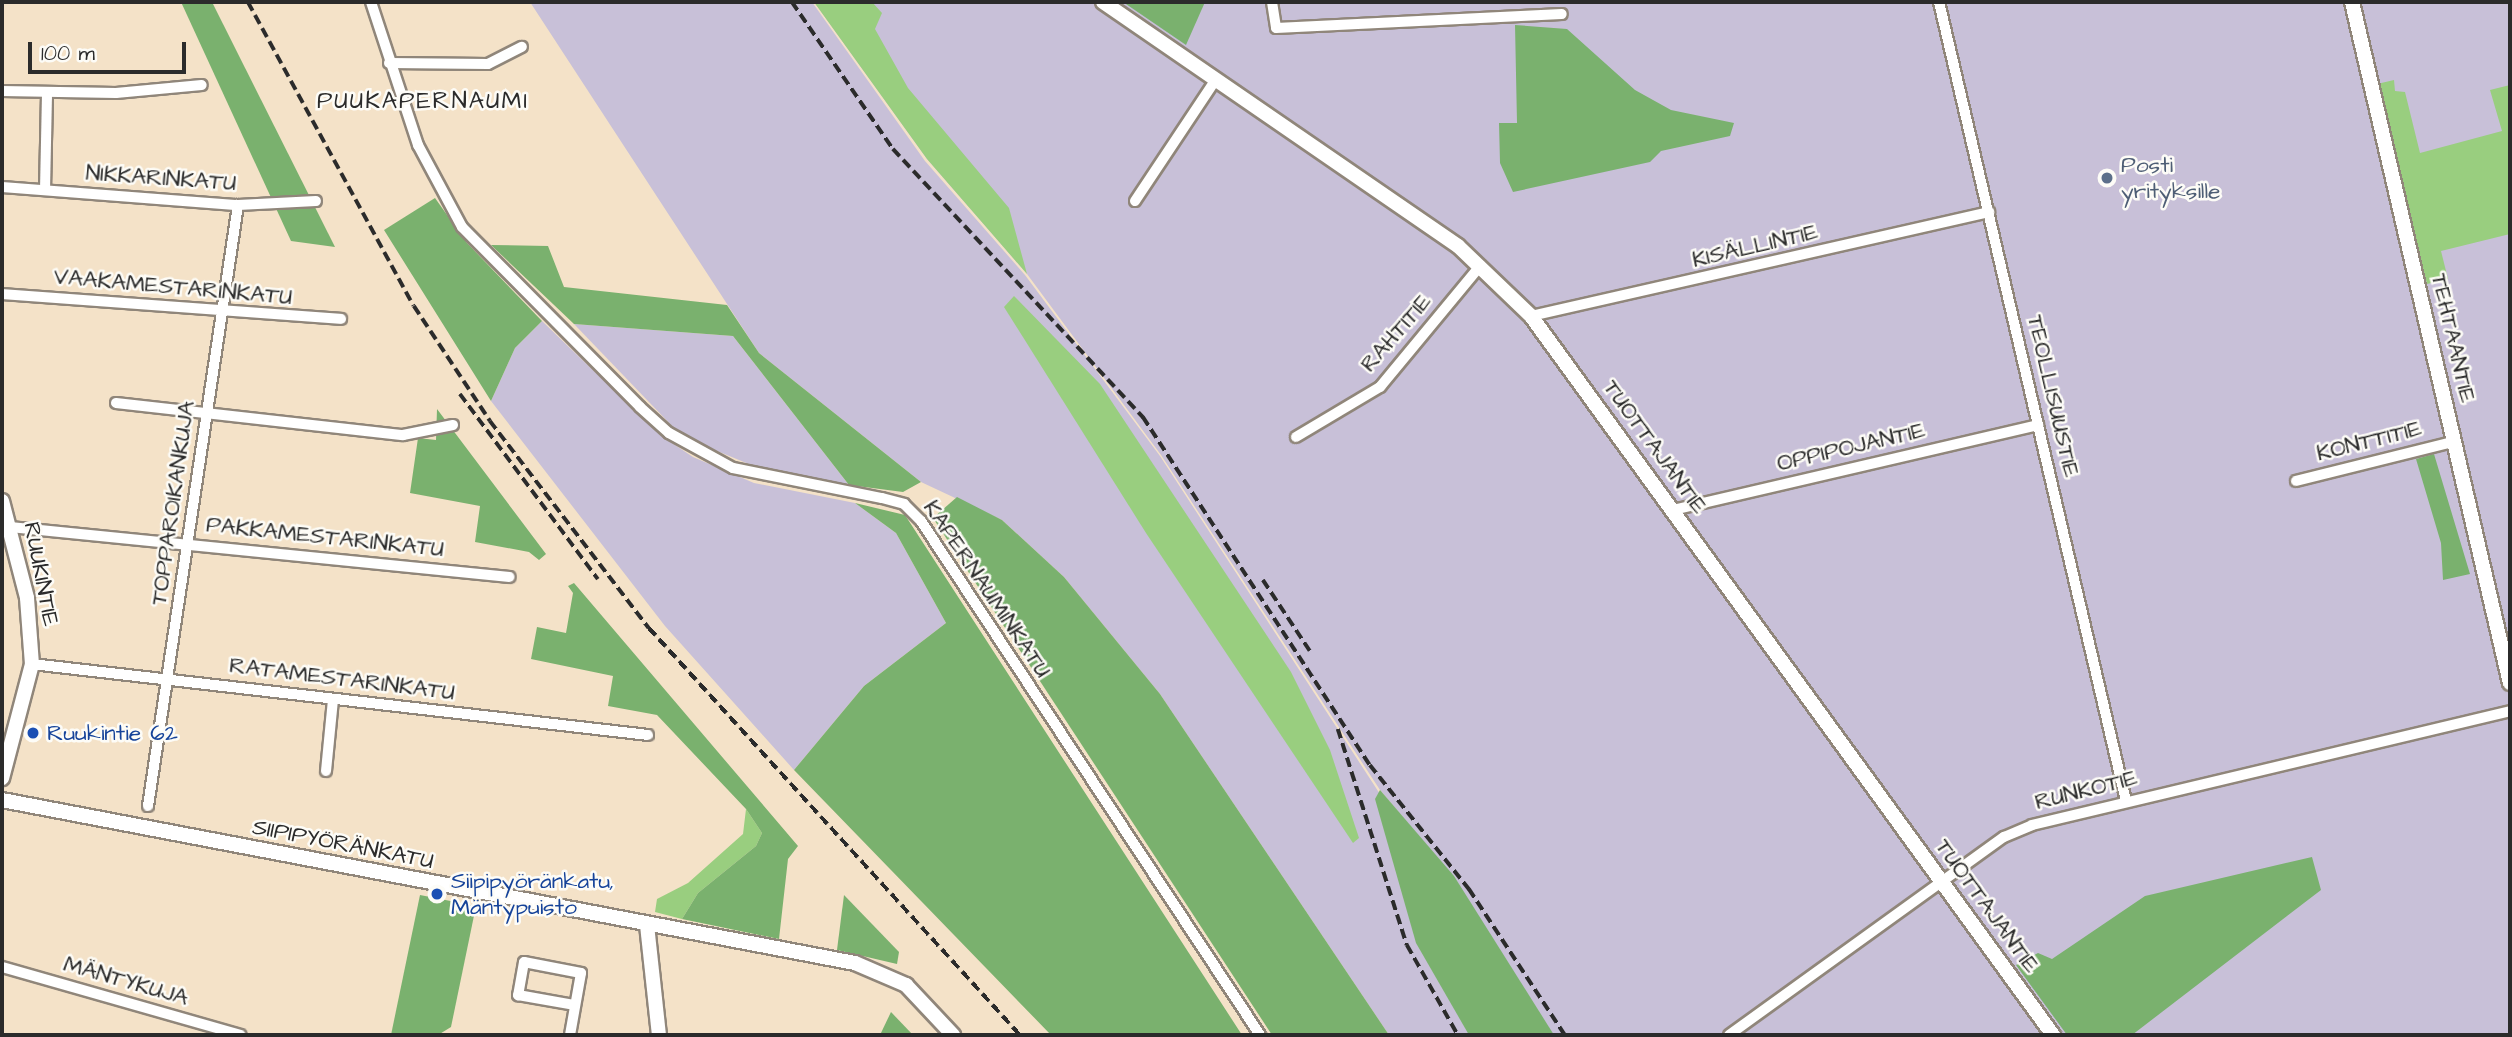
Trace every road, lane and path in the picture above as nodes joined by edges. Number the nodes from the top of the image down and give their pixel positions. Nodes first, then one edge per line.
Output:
1 (371, 2) edge
2 (1103, 2) edge
3 (1272, 2) edge
4 (1940, 2) edge
5 (2352, 2) edge
6 (1562, 14) dead end
7 (522, 47) dead end
8 (390, 63) junction
9 (1216, 79) junction
10 (202, 85) dead end
11 (2, 91) edge
12 (47, 93) junction
13 (2, 187) edge
14 (45, 190) junction
15 (316, 201) dead end
16 (1135, 201) dead end
17 (238, 205) junction
18 (1989, 212) junction
19 (1481, 265) junction
20 (2, 293) edge
21 (223, 312) junction
22 (1531, 316) junction
23 (341, 319) dead end
24 (116, 403) dead end
25 (208, 412) junction
26 (453, 425) dead end
27 (2038, 425) junction
28 (1296, 437) dead end
29 (2453, 442) junction
30 (2296, 481) dead end
31 (2, 501) edge
32 (1673, 510) junction
33 (10, 527) junction
34 (188, 545) junction
35 (510, 577) dead end
36 (32, 664) junction
37 (169, 680) junction
38 (2510, 683) edge
39 (332, 699) junction
40 (2510, 711) edge
41 (648, 735) dead end
42 (326, 771) dead end
43 (2, 778) edge
44 (2, 800) edge
45 (2126, 801) junction
46 (148, 806) dead end
47 (1941, 882) junction
48 (647, 925) junction
49 (2, 967) edge
50 (575, 1005) junction
51 (1741, 1032) edge
52 (240, 1035) edge
53 (570, 1035) edge
54 (659, 1035) edge
55 (953, 1035) edge
56 (1260, 1035) edge
57 (1729, 1035) edge
58 (2053, 1035) edge

1 - 8 street, KAPERNAUMINKATU
2 - 9 street, TUOTTAJANTIE
3 - 6 street
4 - 18 street, TEOLLISUUSTIE
5 - 29 street, TEHTAANTIE
7 - 8 street
8 - 56 street, KAPERNAUMINKATU
9 - 16 street
9 - 19 street, TUOTTAJANTIE
10 - 12 street
11 - 12 street
12 - 14 street
13 - 14 street, NIKKARINKATU
14 - 17 street, NIKKARINKATU
15 - 17 street, NIKKARINKATU
17 - 21 street, TOPPAROIKANKUJA
18 - 22 street, KISÄLLINTIE
18 - 27 street, TEOLLISUUSTIE
19 - 22 street, TUOTTAJANTIE
19 - 28 street, RAHTITIE
20 - 21 street, VAAKAMESTARINKATU
21 - 23 street, VAAKAMESTARINKATU
21 - 25 street, TOPPAROIKANKUJA
22 - 32 street, TUOTTAJANTIE
24 - 25 street
25 - 26 street
25 - 34 street, TOPPAROIKANKUJA
27 - 32 street, OPPIPOJANTIE
27 - 45 street, TEOLLISUUSTIE
29 - 30 street, KONTTITIE
29 - 38 street, TEHTAANTIE
31 - 33 street, RUUKINTIE
32 - 47 street, TUOTTAJANTIE
33 - 34 street, PAKKAMESTARINKATU
33 - 36 street, RUUKINTIE
34 - 35 street, PAKKAMESTARINKATU
34 - 37 street, TOPPAROIKANKUJA
36 - 37 street, RATAMESTARINKATU
36 - 43 street, RUUKINTIE
37 - 39 street, RATAMESTARINKATU
37 - 46 street, TOPPAROIKANKUJA
39 - 41 street, RATAMESTARINKATU
39 - 42 street
40 - 45 street, RUNKOTIE
44 - 48 street, SIIPIPYÖRÄNKATU
45 - 47 street, RUNKOTIE
47 - 51 street, RUNKOTIE
47 - 58 street, TUOTTAJANTIE
48 - 54 street
48 - 55 street, SIIPIPYÖRÄNKATU
49 - 52 street, MÄNTYKUJA
50 - 50 street
50 - 53 street
51 - 57 street, RUNKOTIE

